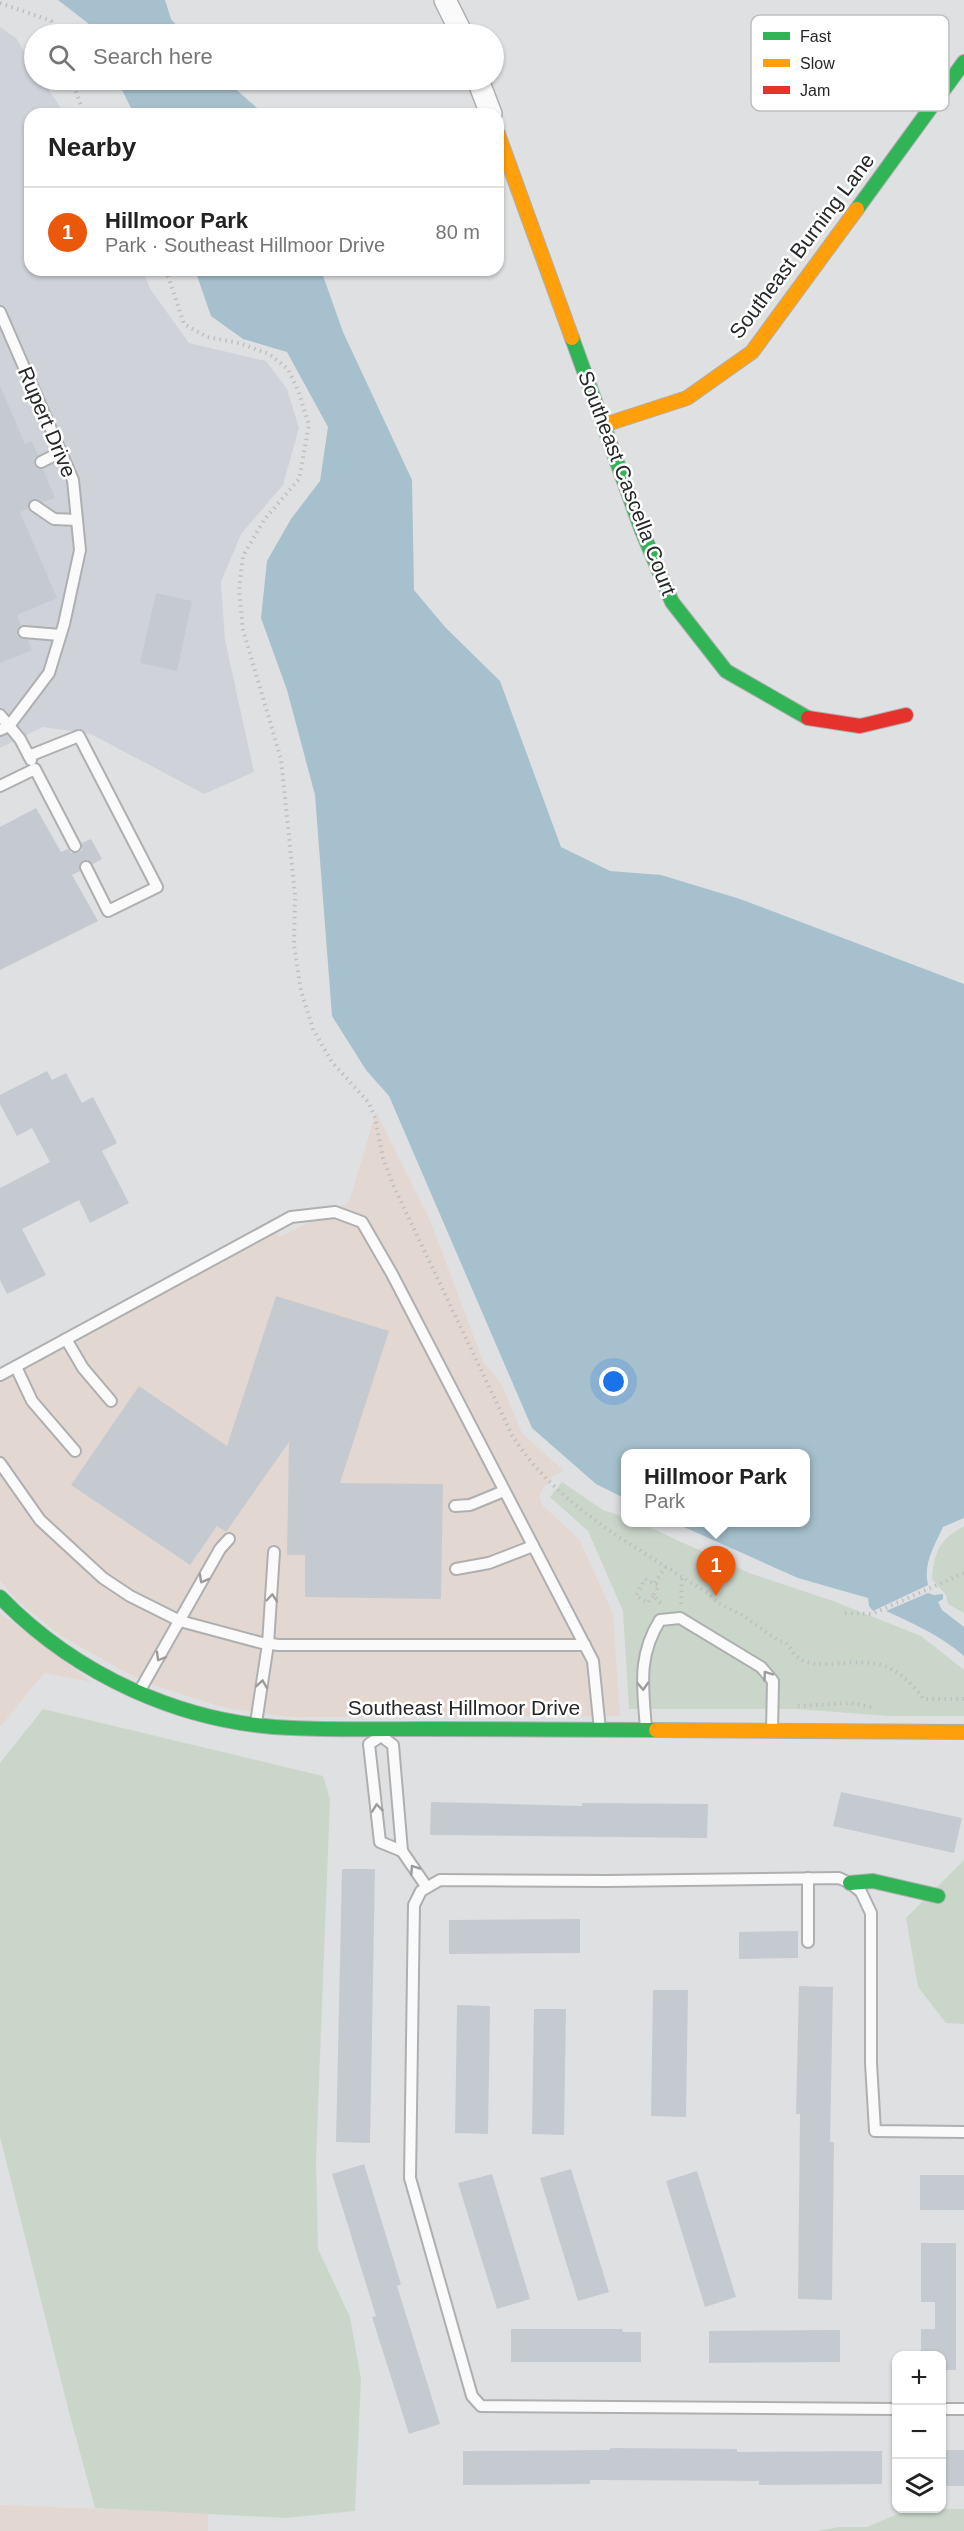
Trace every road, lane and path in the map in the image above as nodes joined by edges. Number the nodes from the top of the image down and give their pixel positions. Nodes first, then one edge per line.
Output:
1 (445, 0) edge
2 (0, 3) edge
3 (52, 24) edge
4 (457, 24) edge
5 (964, 62) edge
6 (949, 83) edge
7 (76, 90) edge
8 (482, 90) edge
9 (82, 108) edge
10 (489, 108) edge
11 (928, 111) edge
12 (504, 150) edge
13 (168, 276) edge
14 (0, 312) edge
15 (604, 425) junction
16 (61, 452) junction
17 (41, 462) dead end
18 (35, 506) dead end
19 (77, 520) junction
20 (24, 632) dead end
21 (60, 635) junction
22 (0, 715) edge
23 (906, 715) dead end
24 (4, 728) edge
25 (29, 756) junction
26 (35, 769) junction
27 (0, 786) edge
28 (75, 846) dead end
29 (86, 867) dead end
30 (66, 1340) junction
31 (16, 1367) junction
32 (0, 1375) edge
33 (111, 1401) dead end
34 (75, 1451) dead end
35 (0, 1464) edge
36 (504, 1491) junction
37 (455, 1506) dead end
38 (229, 1539) dead end
39 (533, 1546) junction
40 (274, 1552) dead end
41 (666, 1566) junction
42 (456, 1569) dead end
43 (964, 1573) edge
44 (682, 1578) junction
45 (655, 1583) junction
46 (682, 1589) dead end
47 (653, 1596) junction
48 (0, 1597) edge
49 (845, 1613) dead end
50 (673, 1619) junction
51 (180, 1621) junction
52 (268, 1644) junction
53 (585, 1645) junction
54 (139, 1692) junction
55 (964, 1699) edge
56 (256, 1724) junction
57 (600, 1730) junction
58 (646, 1731) junction
59 (772, 1731) junction
60 (381, 1732) junction
61 (964, 1732) edge
62 (402, 1851) junction
63 (808, 1878) junction
64 (850, 1883) junction
65 (426, 1886) junction
66 (938, 1896) dead end
67 (808, 1942) dead end
68 (964, 2132) edge
69 (892, 2409) edge
70 (946, 2409) edge
71 (964, 2409) edge

1 - 4 street
2 - 3 path
5 - 6 street, Southeast Burning Lane
7 - 9 path
8 - 10 street
11 - 15 street, Southeast Burning Lane
12 - 15 street, Southeast Cascella Court
13 - 41 path
14 - 16 lane, Rupert Drive
15 - 23 street, Southeast Cascella Court
16 - 17 lane
16 - 19 lane, Rupert Drive
18 - 19 lane
19 - 21 lane, Rupert Drive
20 - 21 lane
21 - 24 lane, Rupert Drive
22 - 24 lane
24 - 25 lane
25 - 26 lane
25 - 29 lane
26 - 27 lane
26 - 28 lane
30 - 31 lane
30 - 33 lane
30 - 36 lane
31 - 32 lane
31 - 34 lane
35 - 51 lane
36 - 37 lane
36 - 39 lane
38 -> 51 lane
39 - 42 lane
39 - 53 lane
52 -> 40 lane
41 - 44 path
41 - 45 path
43 - 49 path
44 - 46 path
44 - 55 path
45 - 47 path
45 - 47 path
47 - 50 path
48 - 54 street, Southeast Hillmoor Drive
50 -> 58 lane
59 -> 50 lane
51 - 52 lane
51 -> 54 lane
52 - 53 lane
56 -> 52 lane
53 - 57 lane
54 - 56 street, Southeast Hillmoor Drive
56 - 60 street, Southeast Hillmoor Drive
57 - 58 street, Southeast Hillmoor Drive
57 - 60 street, Southeast Hillmoor Drive
58 - 59 street, Southeast Hillmoor Drive
59 - 61 street, Southeast Hillmoor Drive
60 - 62 lane
62 -> 60 lane
65 -> 62 lane
63 - 64 lane
63 - 65 lane
63 - 67 lane
64 - 66 street
64 - 68 lane
65 - 69 lane
70 - 71 lane

